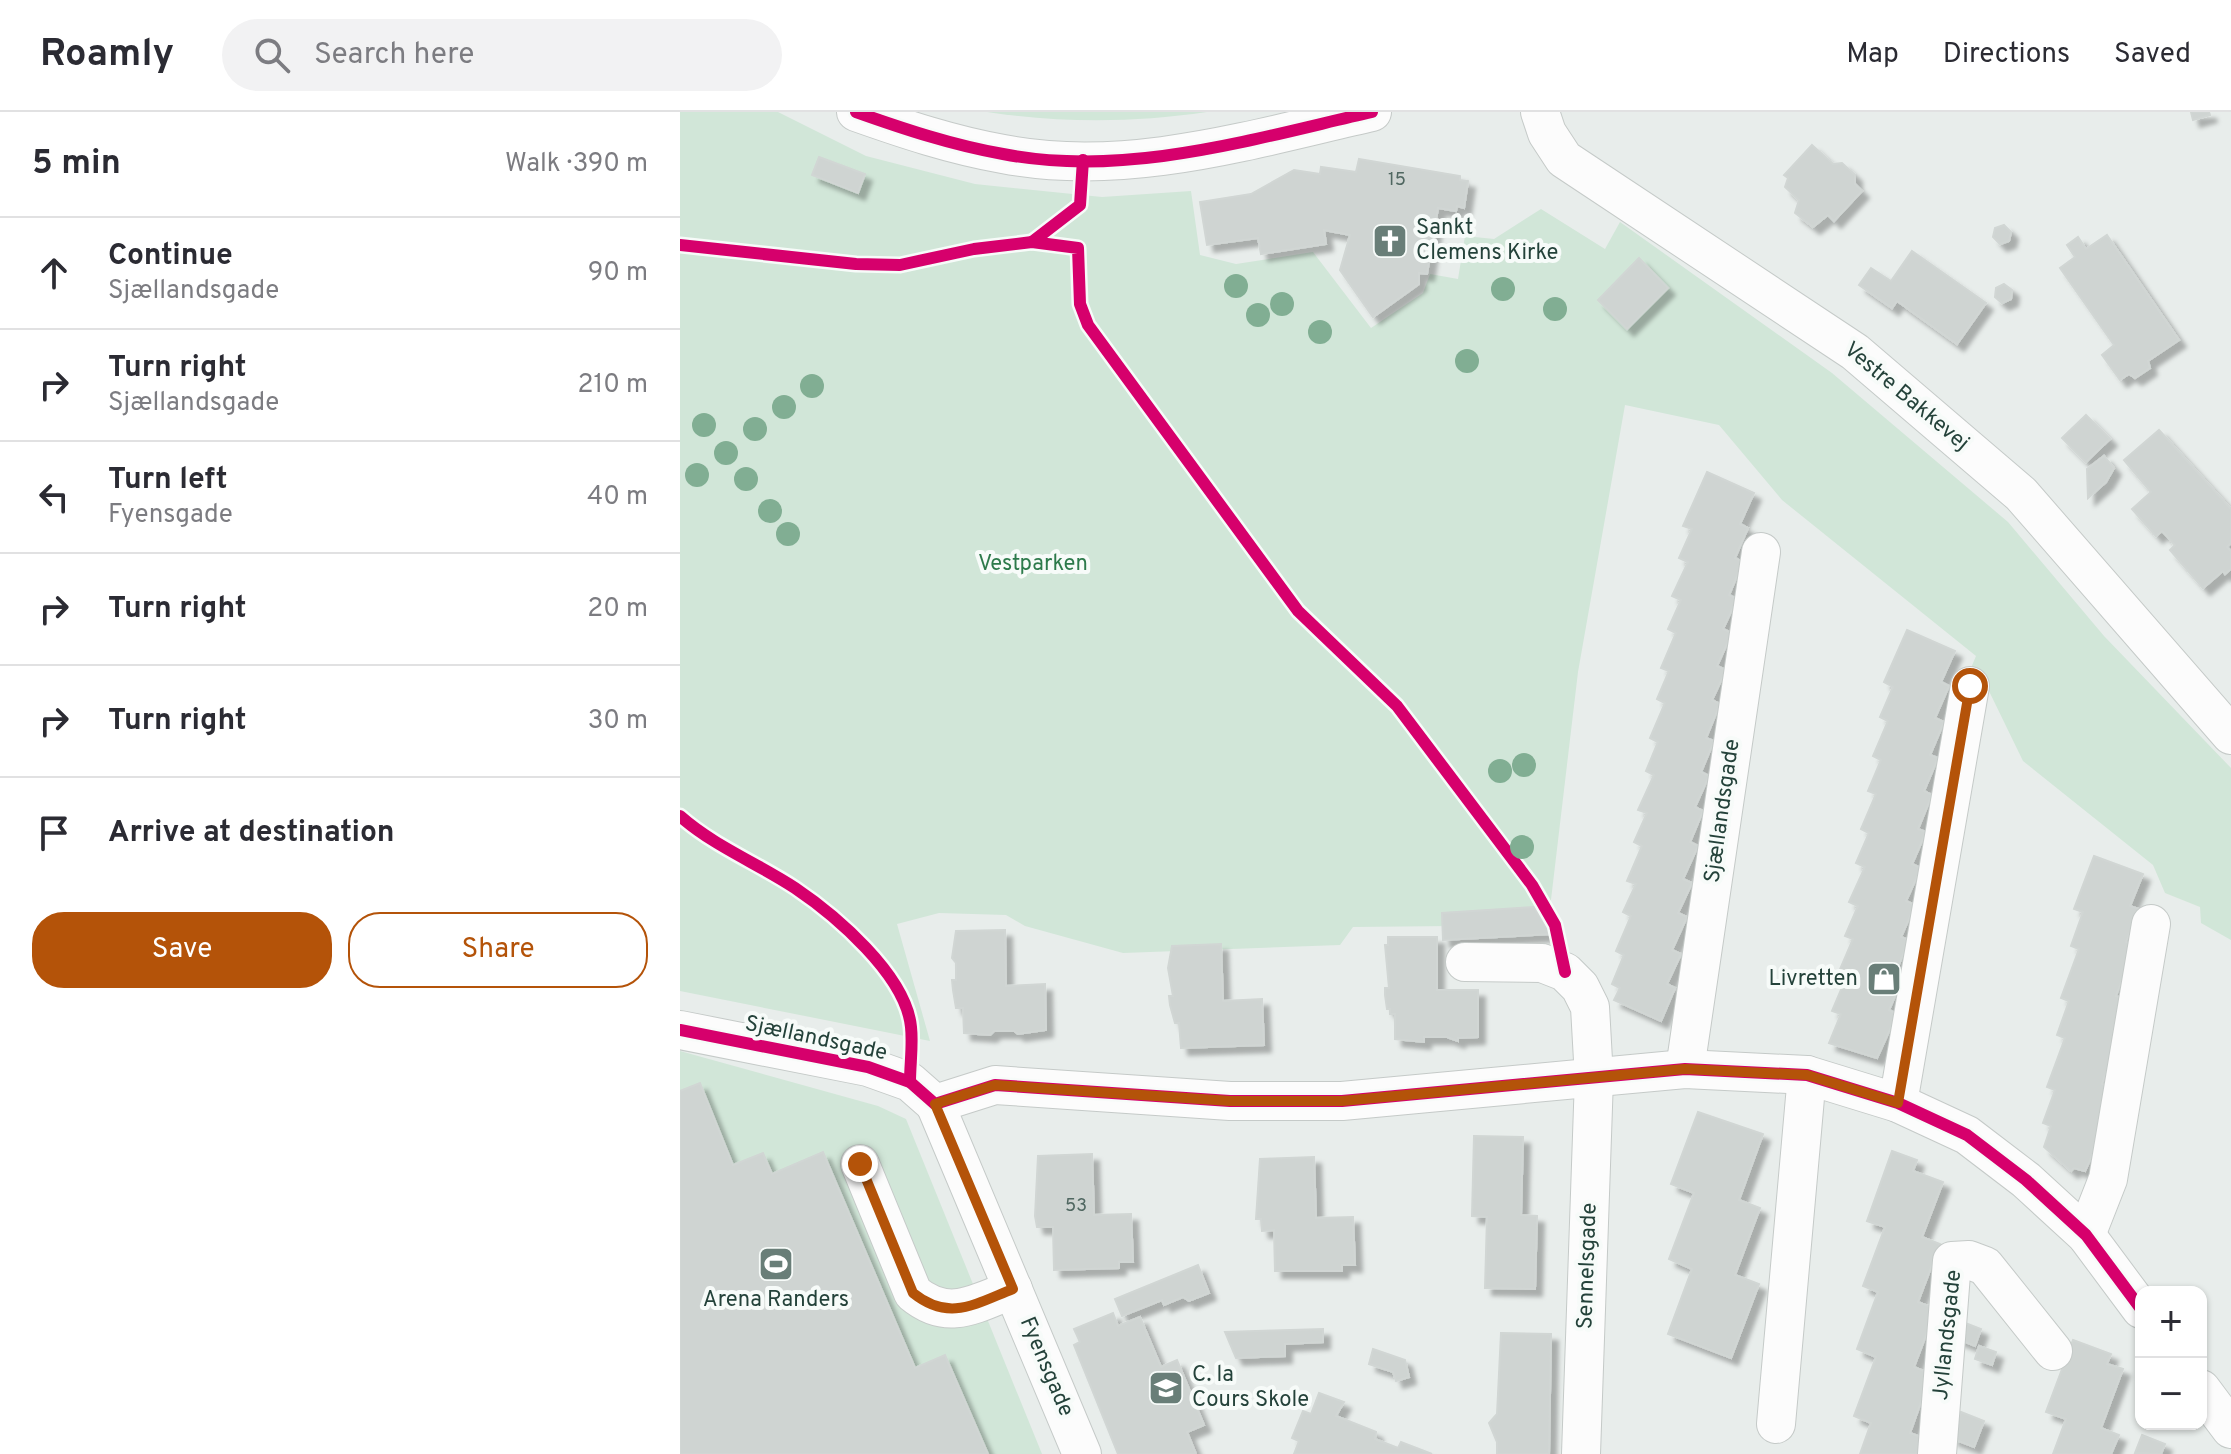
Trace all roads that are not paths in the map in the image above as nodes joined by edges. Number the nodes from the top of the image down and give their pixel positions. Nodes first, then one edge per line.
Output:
1 (856, 112) edge
2 (1372, 112) edge
3 (1540, 112) edge
4 (1761, 552) dead end
5 (1970, 686) dead end
6 (2231, 735) edge
7 (2151, 924) dead end
8 (1465, 962) dead end
9 (680, 1030) edge
10 (1685, 1069) junction
11 (1807, 1075) junction
12 (1594, 1078) junction
13 (1898, 1103) junction
14 (935, 1104) junction
15 (860, 1164) dead end
16 (2086, 1235) junction
17 (1013, 1289) junction
18 (2135, 1301) edge
19 (2053, 1351) dead end
20 (2207, 1397) edge
21 (1776, 1424) dead end
22 (2231, 1429) edge
23 (1082, 1454) edge
24 (1581, 1454) edge
25 (1937, 1454) edge

1 - 2 street
3 - 6 street, Vestre Bakkevej
4 - 10 street, Sjællandsgade
5 - 13 street
7 - 16 street
8 - 12 street, Sennelsgade
9 - 14 street, Sjællandsgade
10 - 11 street
10 - 12 street
11 - 13 street
11 - 21 street
12 - 14 street
12 - 24 street, Sennelsgade
13 - 16 street
14 - 17 street, Fyensgade
15 - 17 street
16 - 18 street
17 - 23 street, Fyensgade
19 - 25 street, Jyllandsgade
20 - 22 street

